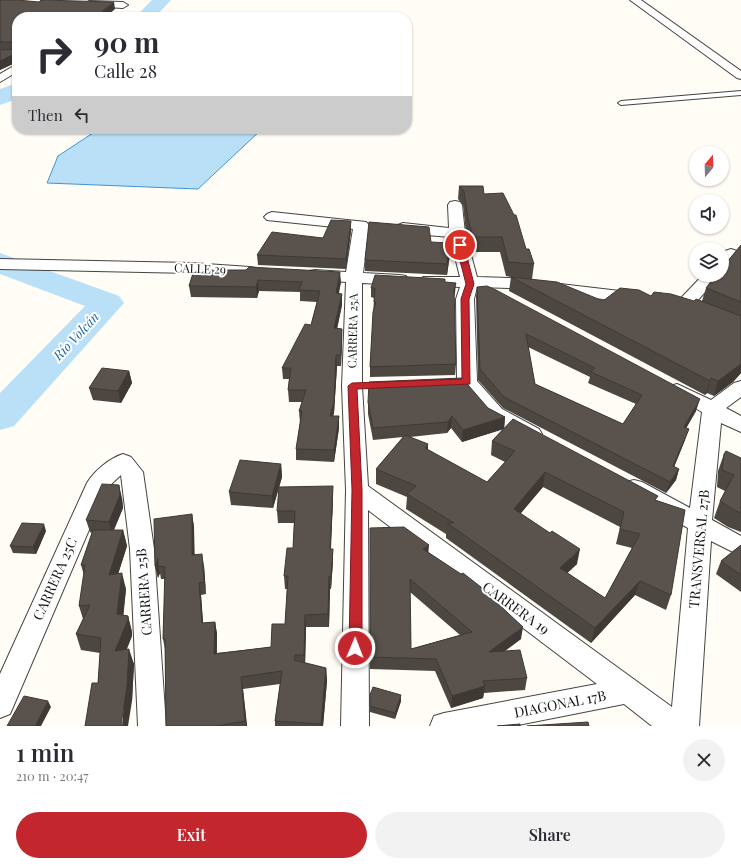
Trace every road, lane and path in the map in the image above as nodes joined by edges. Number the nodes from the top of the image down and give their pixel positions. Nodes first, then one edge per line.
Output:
1 (635, 0) edge
2 (123, 3) edge
3 (78, 4) edge
4 (118, 12) edge
5 (12, 71) edge
6 (741, 76) edge
7 (0, 79) edge
8 (741, 93) edge
9 (621, 104) dead end
10 (455, 205) dead end
11 (272, 216) dead end
12 (375, 226) junction
13 (457, 233) junction
14 (0, 264) edge
15 (269, 272) edge
16 (300, 274) edge
17 (354, 277) junction
18 (704, 282) edge
19 (470, 284) junction
20 (516, 302) edge
21 (663, 382) edge
22 (741, 387) edge
23 (712, 409) junction
24 (741, 425) edge
25 (550, 443) edge
26 (123, 462) joint
27 (618, 479) edge
28 (357, 490) junction
29 (700, 523) junction
30 (741, 547) edge
31 (628, 691) junction
32 (0, 705) edge
33 (152, 726) edge
34 (354, 726) edge
35 (444, 726) edge
36 (675, 726) edge
37 (685, 726) edge

1 - 6 street
2 - 3 street
2 - 4 street
5 - 7 street
8 - 9 lane
10 - 13 street
11 - 12 street
12 - 13 street
12 - 17 street, CARRERA 25A
13 - 19 street
14 - 15 street, CALLE 29
16 - 17 street
17 - 19 street
17 - 28 street, CARRERA 25A
18 - 19 street
19 - 20 street
19 - 25 street
21 - 23 street
22 - 23 street
23 - 24 street
23 - 29 street, TRANSVERSAL 27B
26 - 32 street, CARRERA 25C
26 - 33 street, CARRERA 25B
27 - 29 street
28 - 31 street, CARRERA 19
28 - 34 street, CARRERA 25A
29 - 30 street
29 - 37 street, TRANSVERSAL 27B
31 - 35 street, DIAGONAL 17B
31 - 36 street, CARRERA 19

